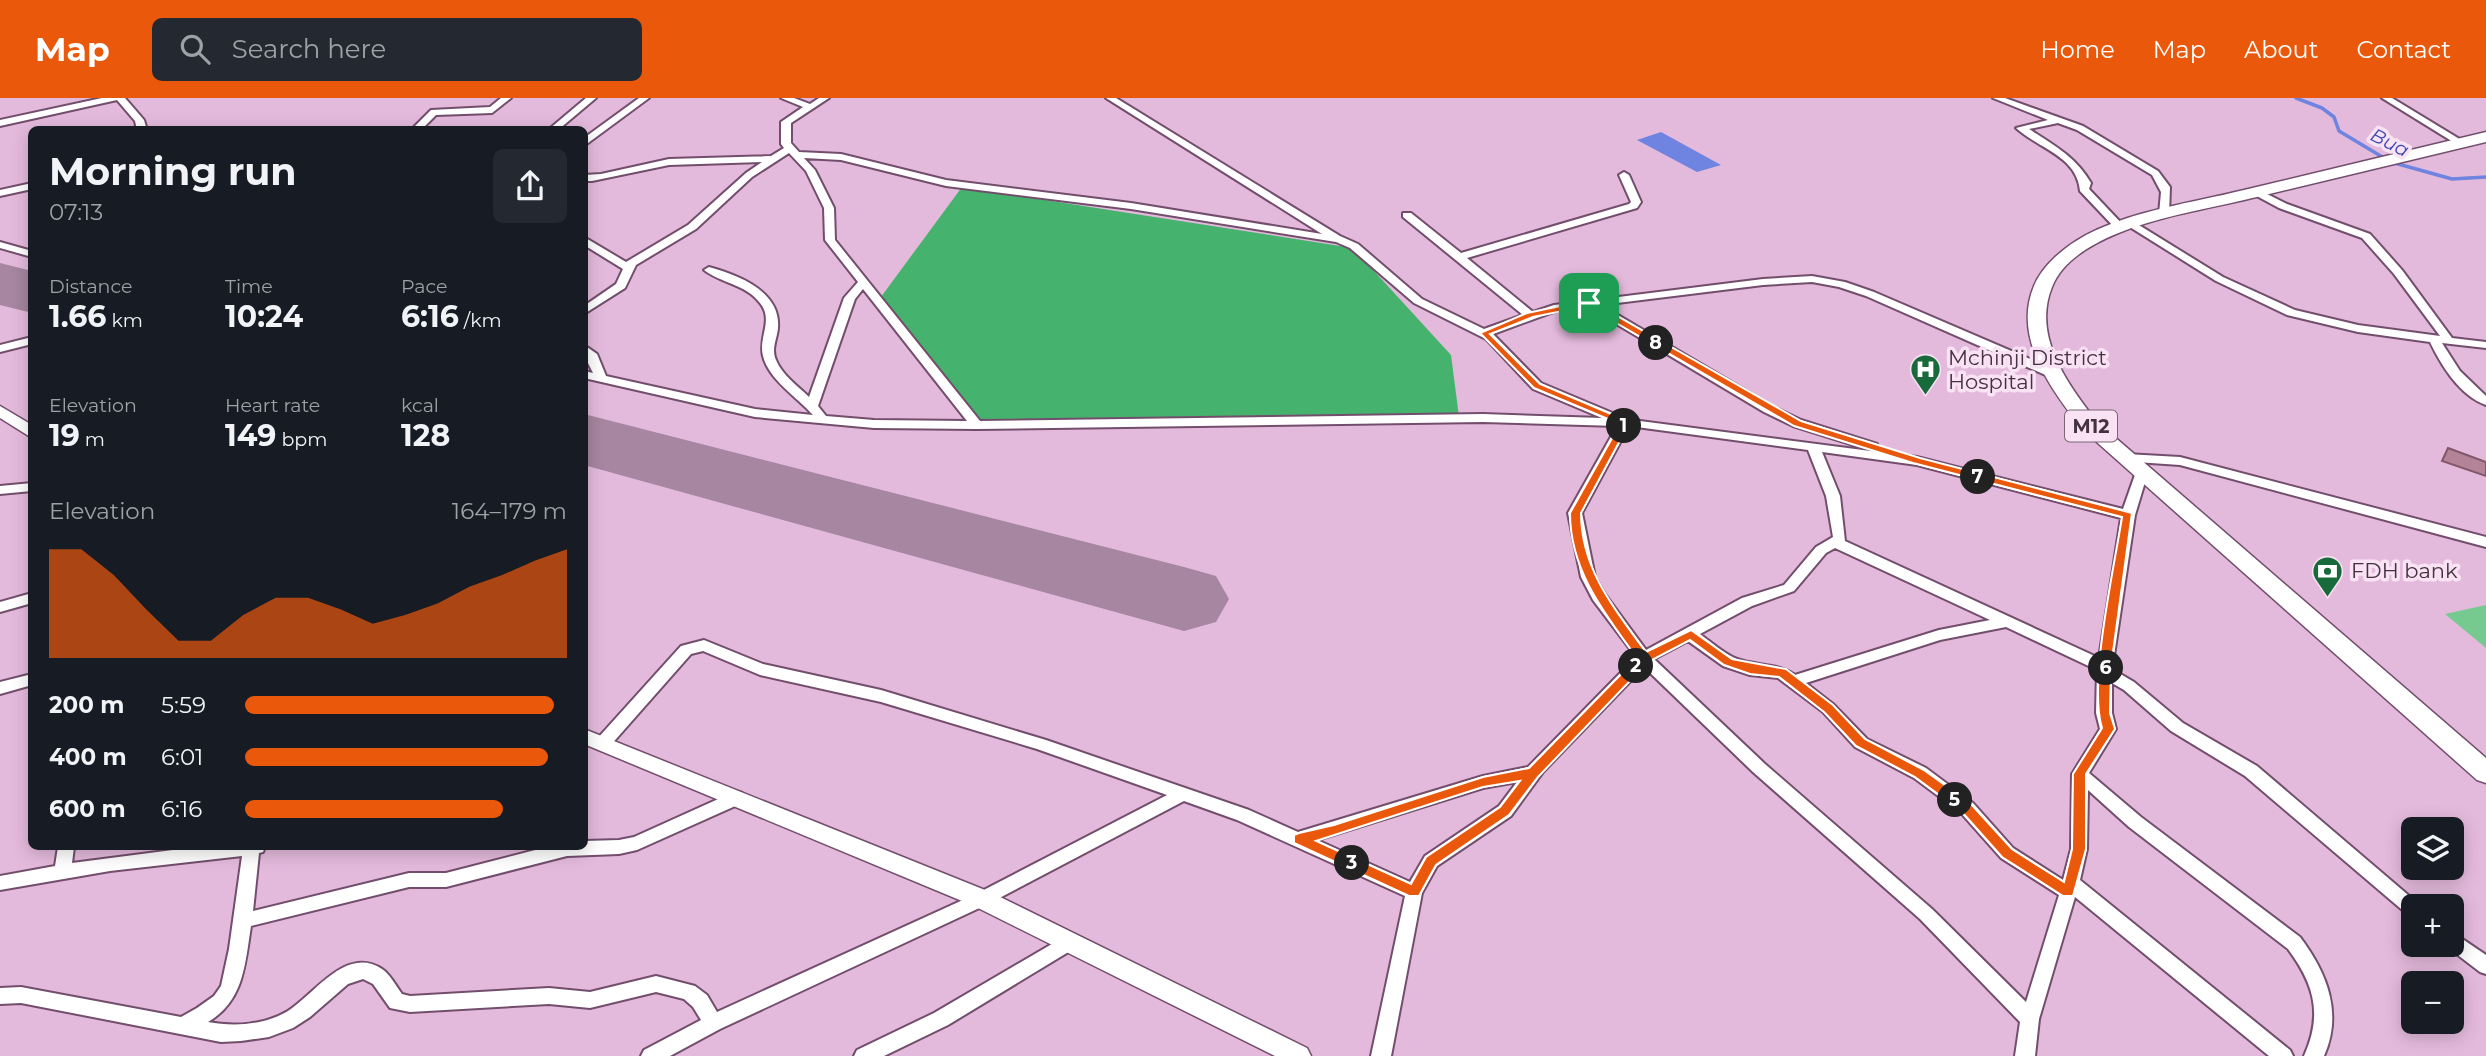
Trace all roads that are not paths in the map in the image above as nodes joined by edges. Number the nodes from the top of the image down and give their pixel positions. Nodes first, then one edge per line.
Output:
1 (114, 98) edge
2 (120, 98) edge
3 (448, 98) edge
4 (507, 98) edge
5 (592, 98) edge
6 (645, 98) edge
7 (785, 98) edge
8 (825, 98) edge
9 (1110, 98) edge
10 (1997, 98) edge
11 (2386, 98) edge
12 (808, 106) junction
13 (434, 112) junction
14 (2061, 120) junction
15 (0, 123) edge
16 (141, 126) edge
17 (419, 126) edge
18 (557, 126) edge
19 (2486, 137) edge
20 (588, 140) edge
21 (2461, 143) junction
22 (793, 151) junction
23 (772, 159) junction
24 (1624, 175) dead end
25 (588, 178) edge
26 (28, 187) edge
27 (2257, 192) junction
28 (0, 193) edge
29 (2164, 214) junction
30 (1407, 215) dead end
31 (2125, 225) junction
32 (1339, 240) junction
33 (588, 243) edge
34 (0, 245) edge
35 (28, 253) edge
36 (1459, 257) junction
37 (626, 267) junction
38 (709, 270) dead end
39 (864, 281) junction
40 (1589, 303) junction
41 (588, 309) edge
42 (1531, 315) junction
43 (1484, 333) junction
44 (2434, 338) junction
45 (28, 341) edge
46 (2449, 341) junction
47 (2486, 345) edge
48 (0, 349) edge
49 (588, 352) edge
50 (2054, 374) junction
51 (588, 375) edge
52 (601, 377) junction
53 (2486, 401) edge
54 (813, 404) junction
55 (0, 411) edge
56 (824, 421) junction
57 (1625, 422) junction
58 (977, 425) junction
59 (28, 430) edge
60 (1813, 446) junction
61 (1917, 461) junction
62 (2134, 465) junction
63 (28, 487) edge
64 (0, 490) edge
65 (2128, 515) junction
66 (2486, 542) edge
67 (1837, 543) junction
68 (28, 599) edge
69 (0, 607) edge
70 (2008, 622) junction
71 (1691, 635) junction
72 (1644, 659) junction
73 (2106, 669) junction
74 (28, 680) edge
75 (1792, 682) junction
76 (0, 688) edge
77 (594, 740) edge
78 (1533, 773) junction
79 (2486, 773) edge
80 (2080, 774) junction
81 (1183, 794) junction
82 (736, 798) junction
83 (1299, 839) junction
84 (588, 848) edge
85 (66, 850) edge
86 (214, 850) edge
87 (254, 850) edge
88 (563, 850) edge
89 (62, 873) junction
90 (0, 883) edge
91 (2070, 887) junction
92 (1414, 892) junction
93 (2401, 899) edge
94 (982, 900) junction
95 (241, 921) junction
96 (1069, 942) junction
97 (2464, 949) edge
98 (2486, 966) edge
99 (0, 996) edge
100 (2030, 1018) junction
101 (713, 1023) junction
102 (180, 1026) junction
103 (650, 1056) edge
104 (864, 1056) edge
105 (1299, 1056) edge
106 (1381, 1056) edge
107 (2025, 1056) edge
108 (2283, 1056) edge
109 (2314, 1056) edge

1 - 15 street
2 - 16 street
3 - 13 street
4 - 13 street
5 - 18 street
6 - 20 street
7 - 12 street
8 - 12 street
9 - 32 street
10 - 14 street
11 - 21 street
12 - 22 street
13 - 17 street
14 - 29 street
14 - 31 street
19 - 21 highway, M12
21 - 27 highway, M12
22 - 23 street
22 - 32 street
22 - 39 street
23 - 25 street
23 - 37 street
24 - 36 street
26 - 28 street
27 - 29 highway, M12
27 - 46 street
29 - 31 highway, M12
30 - 36 street
31 - 44 street
31 - 50 highway, M12
32 - 43 street
33 - 37 street
34 - 35 street
36 - 42 street
37 - 41 street
38 - 54 street
39 - 54 street
39 - 58 street
40 - 42 street
40 - 50 street
40 - 61 street
42 - 43 street
43 - 57 street
44 - 46 street
44 - 53 street
45 - 48 street
46 - 47 street
49 - 52 street
50 - 62 highway, M12
51 - 52 street
52 - 56 street
54 - 56 street
55 - 59 street
56 - 58 street
57 - 58 street
57 - 60 street
57 - 72 street
60 - 61 street
60 - 67 street
61 - 65 street
62 - 65 street
62 - 66 street
62 - 79 highway, M12
63 - 64 street
65 - 73 street
67 - 70 street
67 - 71 street
68 - 69 street
70 - 73 street
70 - 75 street
71 - 72 street
71 - 75 street
72 - 78 street
72 - 100 street
73 - 80 street
73 - 93 street
74 - 76 street
75 - 91 street
77 - 81 street
77 - 82 street
78 - 83 street
78 - 92 street
80 - 91 street
80 - 109 street
81 - 83 street
81 - 94 street
82 - 84 street
82 - 94 street
83 - 92 street
85 - 89 street
86 - 89 street
87 - 95 street
88 - 95 street
89 - 90 street
91 - 100 street
91 - 108 street
92 - 106 street
94 - 96 street
94 - 101 street
95 - 102 street
96 - 104 street
96 - 105 street
97 - 98 street
99 - 102 street
100 - 107 street
101 - 102 street
101 - 103 street

